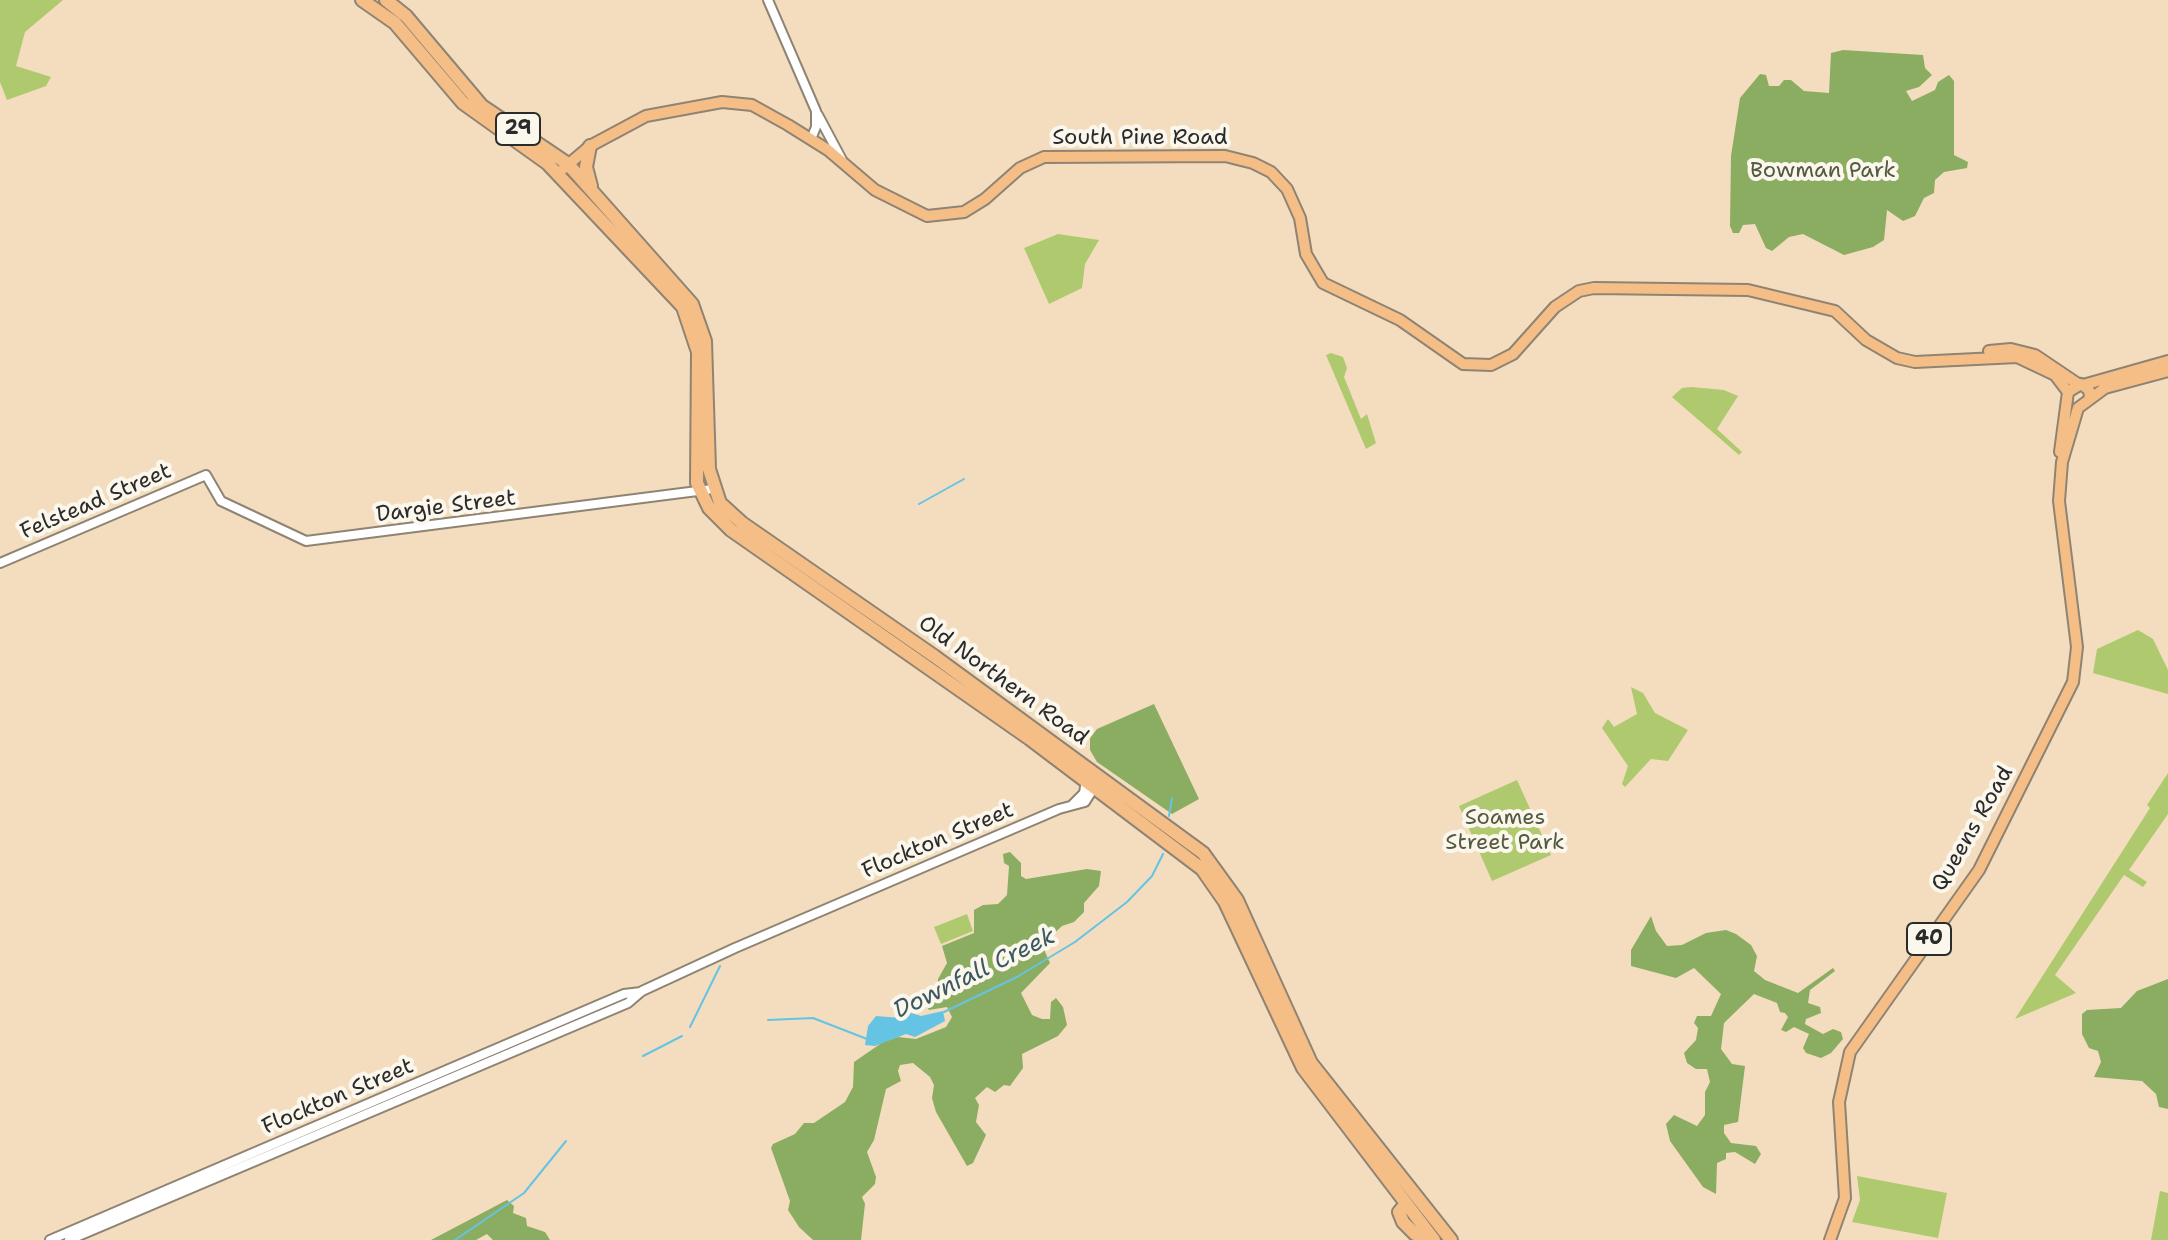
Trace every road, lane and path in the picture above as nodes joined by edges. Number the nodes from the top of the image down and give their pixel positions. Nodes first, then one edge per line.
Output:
1 (768, 0) edge
2 (367, 1) edge
3 (390, 2) edge
4 (816, 111) junction
5 (811, 139) junction
6 (590, 146) junction
7 (568, 164) junction
8 (845, 165) junction
9 (558, 174) junction
10 (594, 195) junction
11 (1968, 357) junction
12 (2168, 361) edge
13 (2168, 371) edge
14 (2080, 385) junction
15 (2067, 396) junction
16 (2090, 397) junction
17 (2078, 408) junction
18 (2062, 462) junction
19 (206, 475) joint
20 (706, 491) junction
21 (0, 563) edge
22 (887, 622) junction
23 (885, 636) junction
24 (1091, 779) junction
25 (642, 991) junction
26 (1432, 1238) edge
27 (50, 1240) edge
28 (69, 1240) edge
29 (1451, 1240) edge
30 (1830, 1240) edge

1 - 4 street
2 - 9 highway, 29
3 - 7 highway, 29
4 - 5 street
4 - 8 street
5 - 6 main road, South Pine Road
5 - 8 main road, South Pine Road
6 - 7 main road, South Pine Road
6 - 10 highway
7 - 9 main road, South Pine Road
7 - 10 highway
8 - 11 main road, South Pine Road
9 - 20 highway
10 - 20 highway
11 - 14 main road, South Pine Road
11 - 15 main road, South Pine Road
12 - 14 main road
13 - 16 main road
14 - 15 main road
14 - 16 main road
15 - 17 main road, South Pine Road
15 - 18 main road, Queens Road / 40
16 - 17 main road
17 - 18 main road, Queens Road / 40
18 - 30 main road, Queens Road / 40
19 - 20 street, Dargie Street
19 - 21 street, Felstead Street
20 - 22 highway, Old Northern Road
20 - 23 highway, Old Northern Road
22 - 23 highway
22 - 24 highway, Old Northern Road
23 - 24 highway, Old Northern Road
24 - 25 street, Flockton Street
24 - 26 highway, Old Northern Road
24 - 29 highway, Old Northern Road
25 - 27 street, Flockton Street
25 - 28 street, Flockton Street

